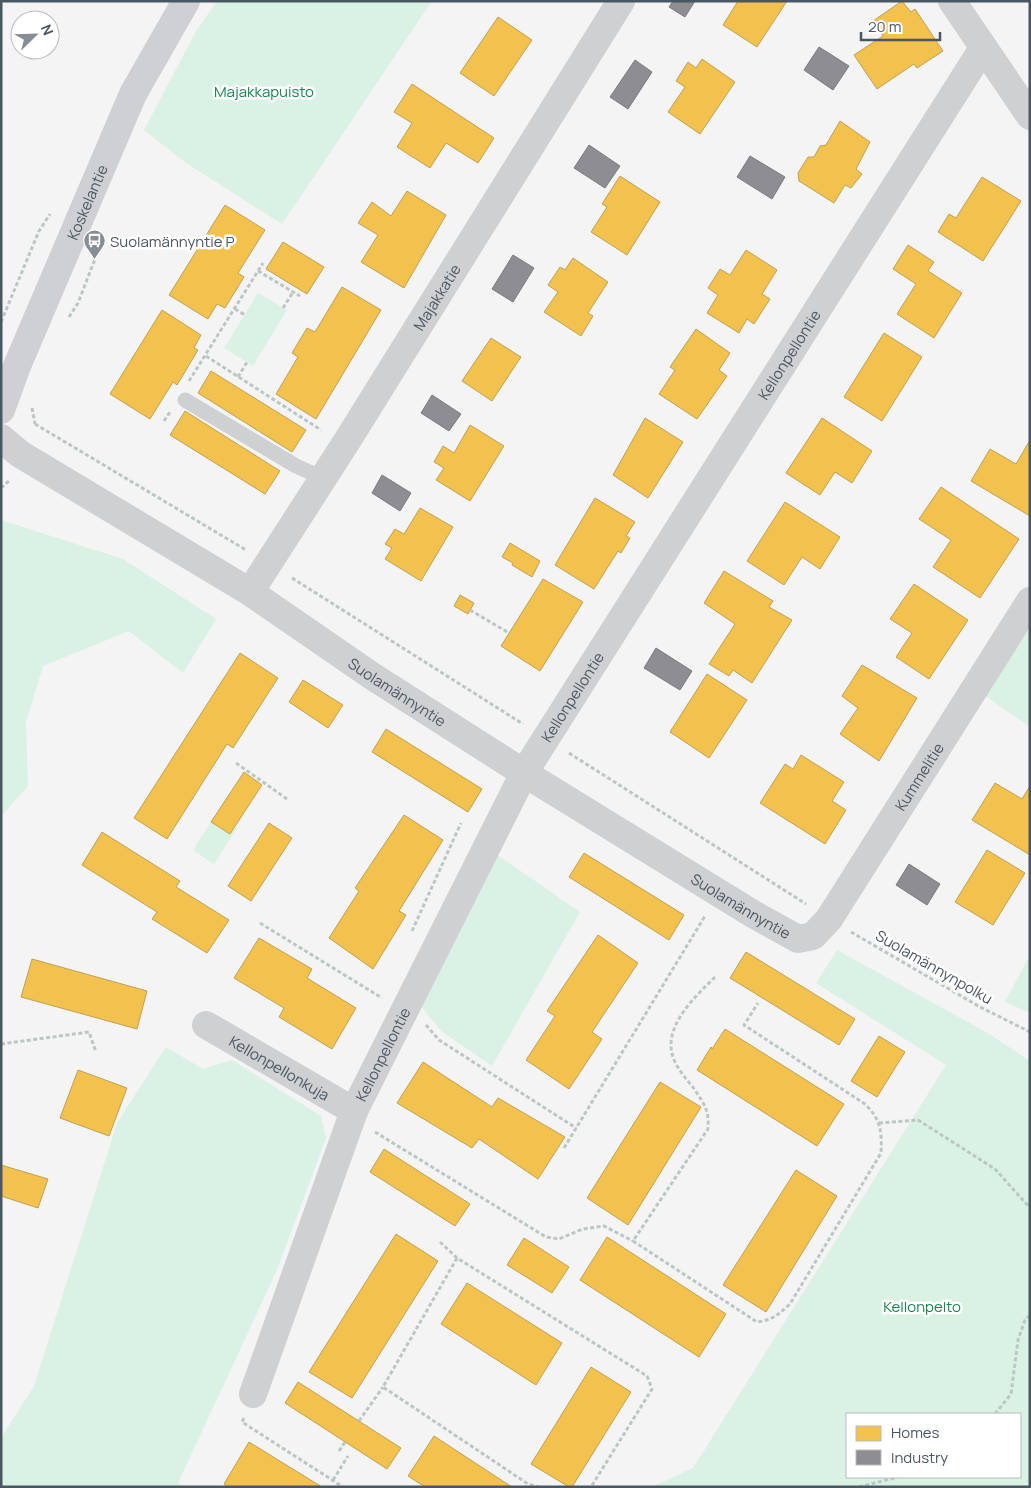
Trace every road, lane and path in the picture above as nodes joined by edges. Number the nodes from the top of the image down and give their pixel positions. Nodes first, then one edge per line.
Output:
1 (186, 1) edge
2 (621, 1) edge
3 (952, 1) edge
4 (983, 48) junction
5 (1030, 116) edge
6 (263, 263) dead end
7 (258, 271) junction
8 (293, 292) junction
9 (300, 296) dead end
10 (283, 308) dead end
11 (235, 310) junction
12 (244, 315) dead end
13 (206, 356) junction
14 (247, 362) dead end
15 (238, 377) junction
16 (181, 398) junction
17 (1, 410) edge
18 (164, 421) dead end
19 (34, 424) dead end
20 (1, 438) edge
21 (347, 441) junction
22 (323, 478) junction
23 (269, 564) junction
24 (250, 592) junction
25 (1030, 601) edge
26 (470, 610) dead end
27 (509, 633) dead end
28 (546, 738) junction
29 (236, 763) dead end
30 (524, 773) junction
31 (288, 799) dead end
32 (461, 823) dead end
33 (719, 893) junction
34 (829, 919) junction
35 (260, 924) dead end
36 (409, 936) dead end
37 (798, 939) joint
38 (715, 977) dead end
39 (758, 1003) dead end
40 (406, 1008) junction
41 (206, 1025) dead end
42 (1030, 1032) edge
43 (1, 1044) edge
44 (96, 1052) dead end
45 (353, 1114) junction
46 (879, 1123) junction
47 (576, 1128) junction
48 (564, 1148) dead end
49 (1030, 1208) edge
50 (633, 1241) junction
51 (440, 1242) dead end
52 (457, 1258) junction
53 (1030, 1315) edge
54 (383, 1387) junction
55 (253, 1394) joint
56 (996, 1413) edge
57 (359, 1421) dead end
58 (345, 1442) dead end
59 (339, 1450) dead end
60 (348, 1456) dead end
61 (894, 1478) edge
62 (332, 1480) junction
63 (343, 1487) edge
64 (538, 1487) edge
65 (591, 1487) edge
66 (859, 1487) edge

1 - 17 main road, Koskelantie
2 - 21 street, Majakkatie
3 - 4 street
4 - 5 street
4 - 28 street, Kellonpellontie
6 - 7 path
7 - 8 path
7 - 11 path
8 - 9 path
8 - 10 path
11 - 12 path
11 - 13 path
13 - 15 path
13 - 16 path
14 - 15 path
15 - 21 path
16 - 18 path
16 - 22 lane
19 - 23 path, Suolamännynpolku
20 - 24 street, Suolamännyntie
21 - 22 street, Majakkatie
22 - 23 street, Majakkatie
23 - 24 street, Majakkatie
23 - 28 path, Suolamännynpolku
24 - 30 street, Suolamännyntie
25 - 34 street, Kummelitie
26 - 27 path
28 - 30 street, Kellonpellontie
28 - 34 path, Suolamännynpolku
29 - 31 path
30 - 33 street, Suolamännyntie
30 - 40 street, Kellonpellontie
32 - 36 path
33 - 37 street, Suolamännyntie
33 - 47 path
34 - 37 street, Kummelitie
34 - 42 path, Suolamännynpolku
35 - 40 path
38 - 50 path
39 - 46 path
40 - 45 street, Kellonpellontie
40 - 47 path
41 - 45 street, Kellonpellonkuja
43 - 44 path
45 - 50 path
45 - 55 street, Kellonpellontie
46 - 49 path
46 - 50 path
47 - 48 path
51 - 52 path
52 - 54 path
52 - 65 path
53 - 56 path
54 - 57 path
54 - 64 path
55 - 62 path
58 - 59 path
60 - 62 path
61 - 66 path
62 - 63 path

